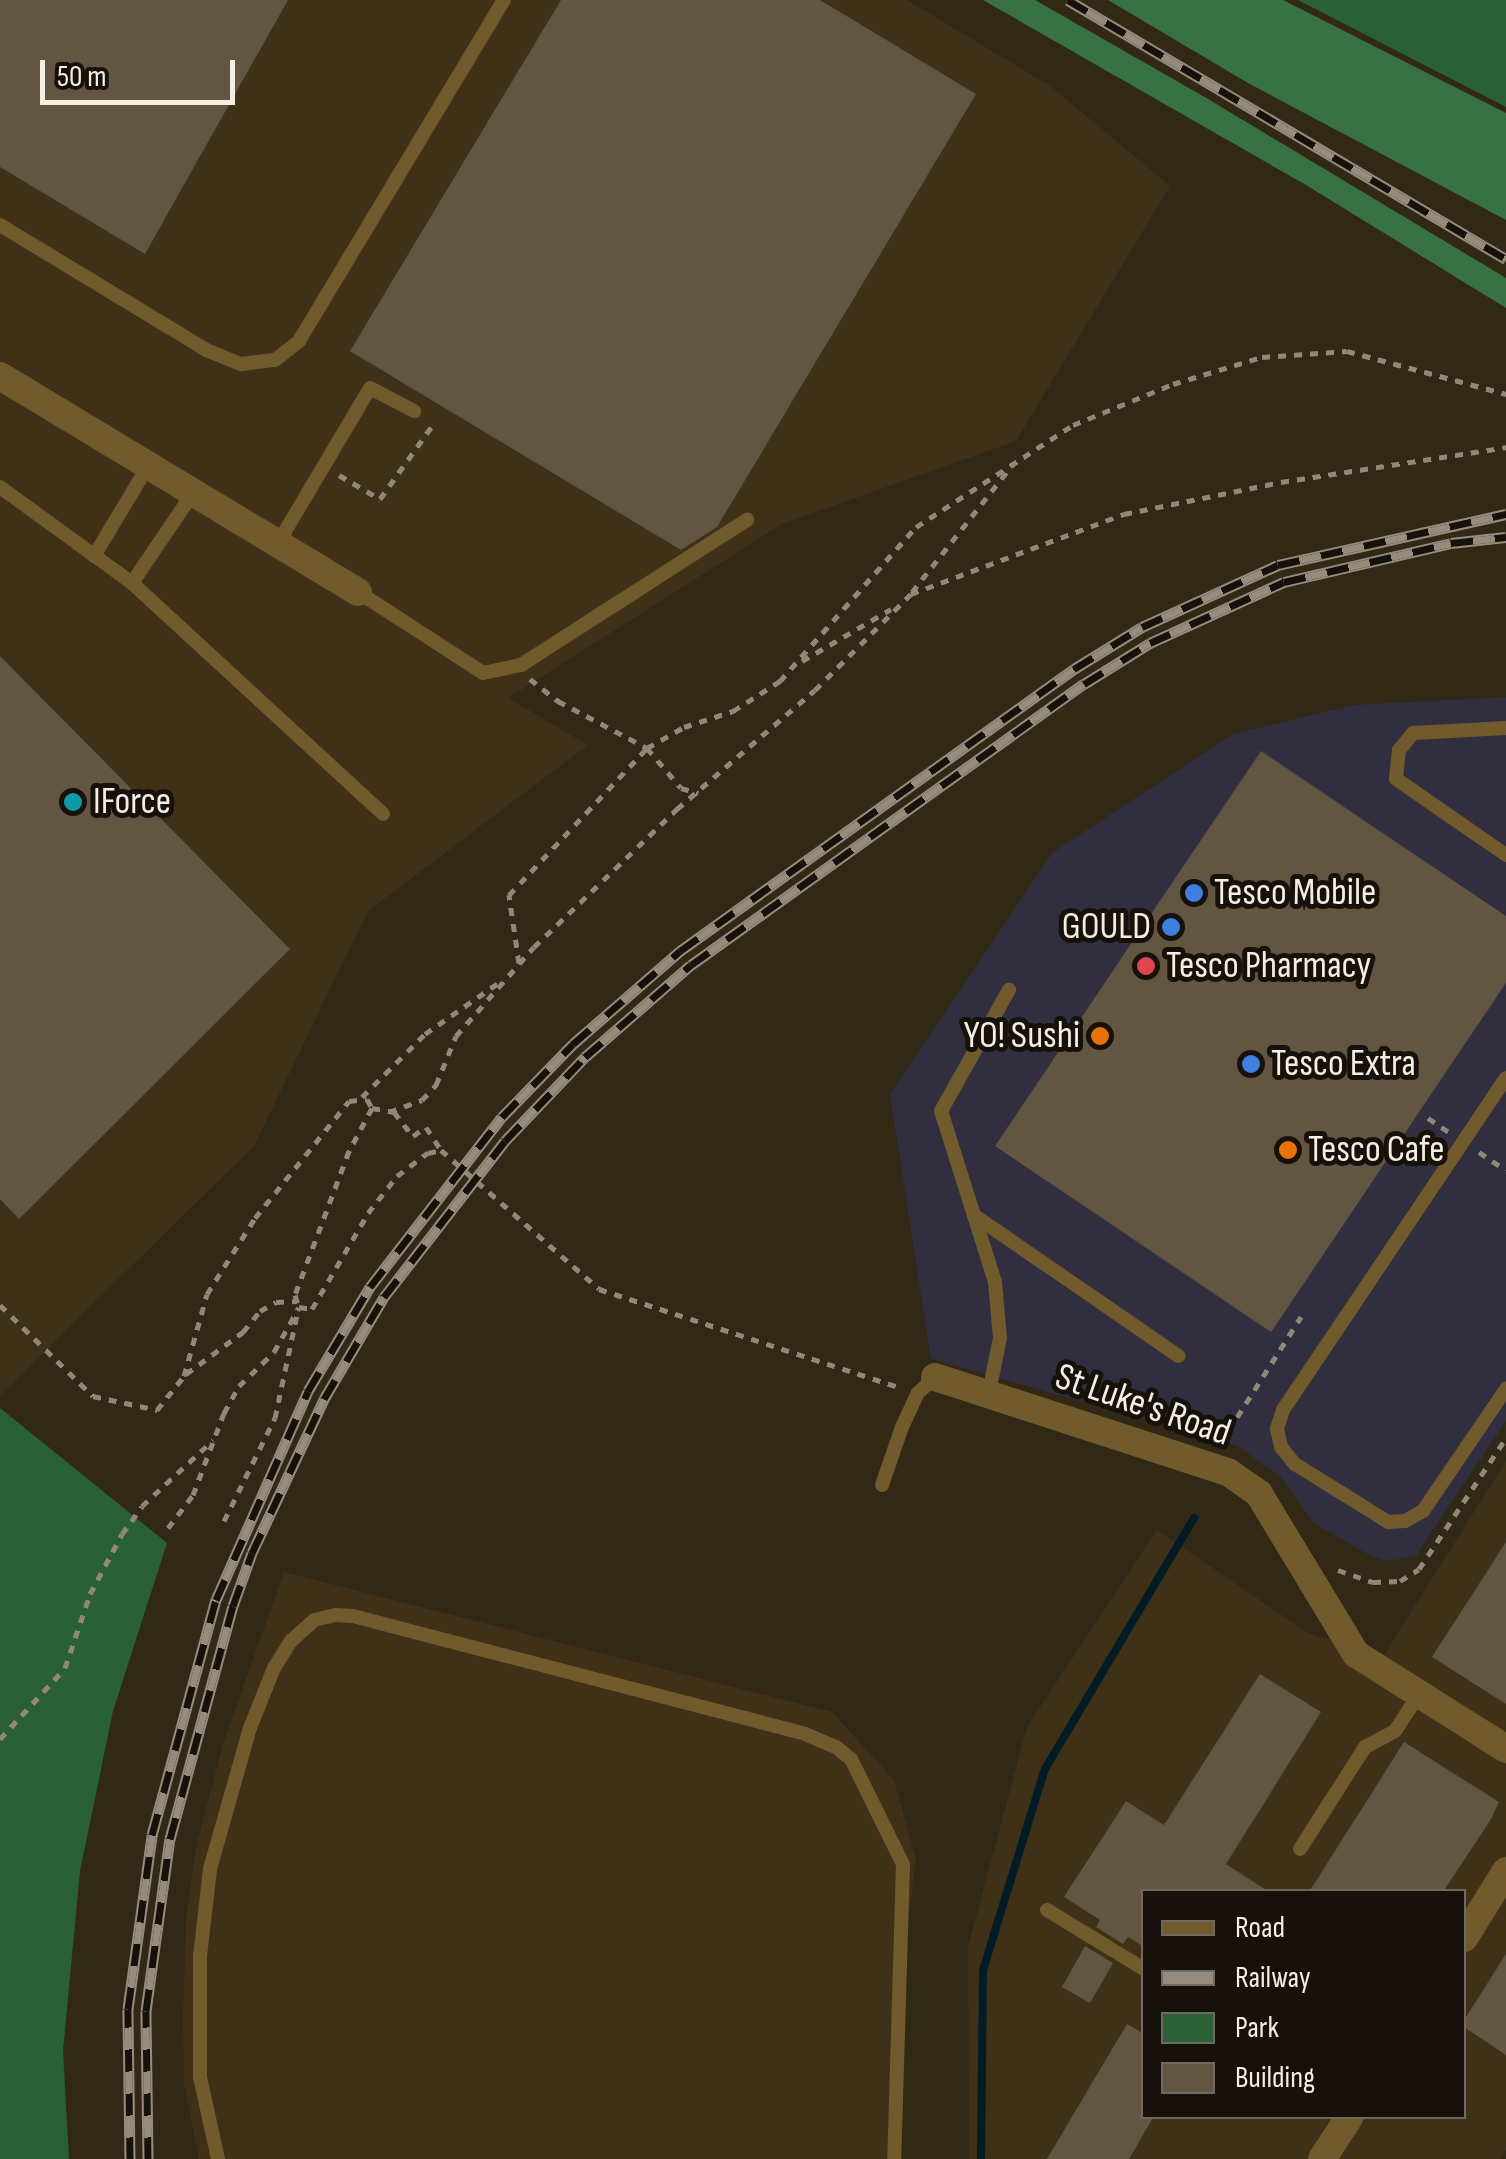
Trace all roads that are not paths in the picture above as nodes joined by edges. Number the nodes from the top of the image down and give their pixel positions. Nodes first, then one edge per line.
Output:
1 (504, 0) edge
2 (0, 225) edge
3 (0, 376) edge
4 (414, 411) dead end
5 (148, 466) junction
6 (0, 487) edge
7 (193, 493) junction
8 (748, 520) dead end
9 (278, 543) junction
10 (94, 556) junction
11 (132, 583) junction
12 (358, 592) joint
13 (1506, 728) edge
14 (382, 814) dead end
15 (1506, 855) edge
16 (1009, 990) dead end
17 (1506, 1078) edge
18 (974, 1216) junction
19 (1179, 1356) dead end
20 (935, 1377) joint
21 (1506, 1388) edge
22 (989, 1392) junction
23 (882, 1485) dead end
24 (1420, 1694) junction
25 (1506, 1748) edge
26 (1300, 1849) dead end
27 (1506, 1872) edge
28 (1047, 1910) dead end
29 (1466, 1935) edge
30 (1141, 1967) edge
31 (1348, 2119) edge
32 (218, 2159) edge
33 (894, 2159) edge
34 (1322, 2159) edge

1 - 2 lane
3 - 5 street
4 - 9 lane
5 - 7 street
5 - 10 lane
6 - 10 lane
7 - 9 street
7 - 11 lane
8 - 12 lane
9 - 12 street
10 - 11 lane
11 - 14 lane
13 - 15 lane
16 - 18 lane
17 - 21 lane
18 - 19 lane
18 - 22 lane
20 - 22 street, St Luke's Road
20 - 23 lane
22 - 24 street, St Luke's Road
24 - 25 street, St Luke's Road
24 - 26 lane
27 - 29 street
28 - 30 lane
31 - 34 street
32 - 33 lane

